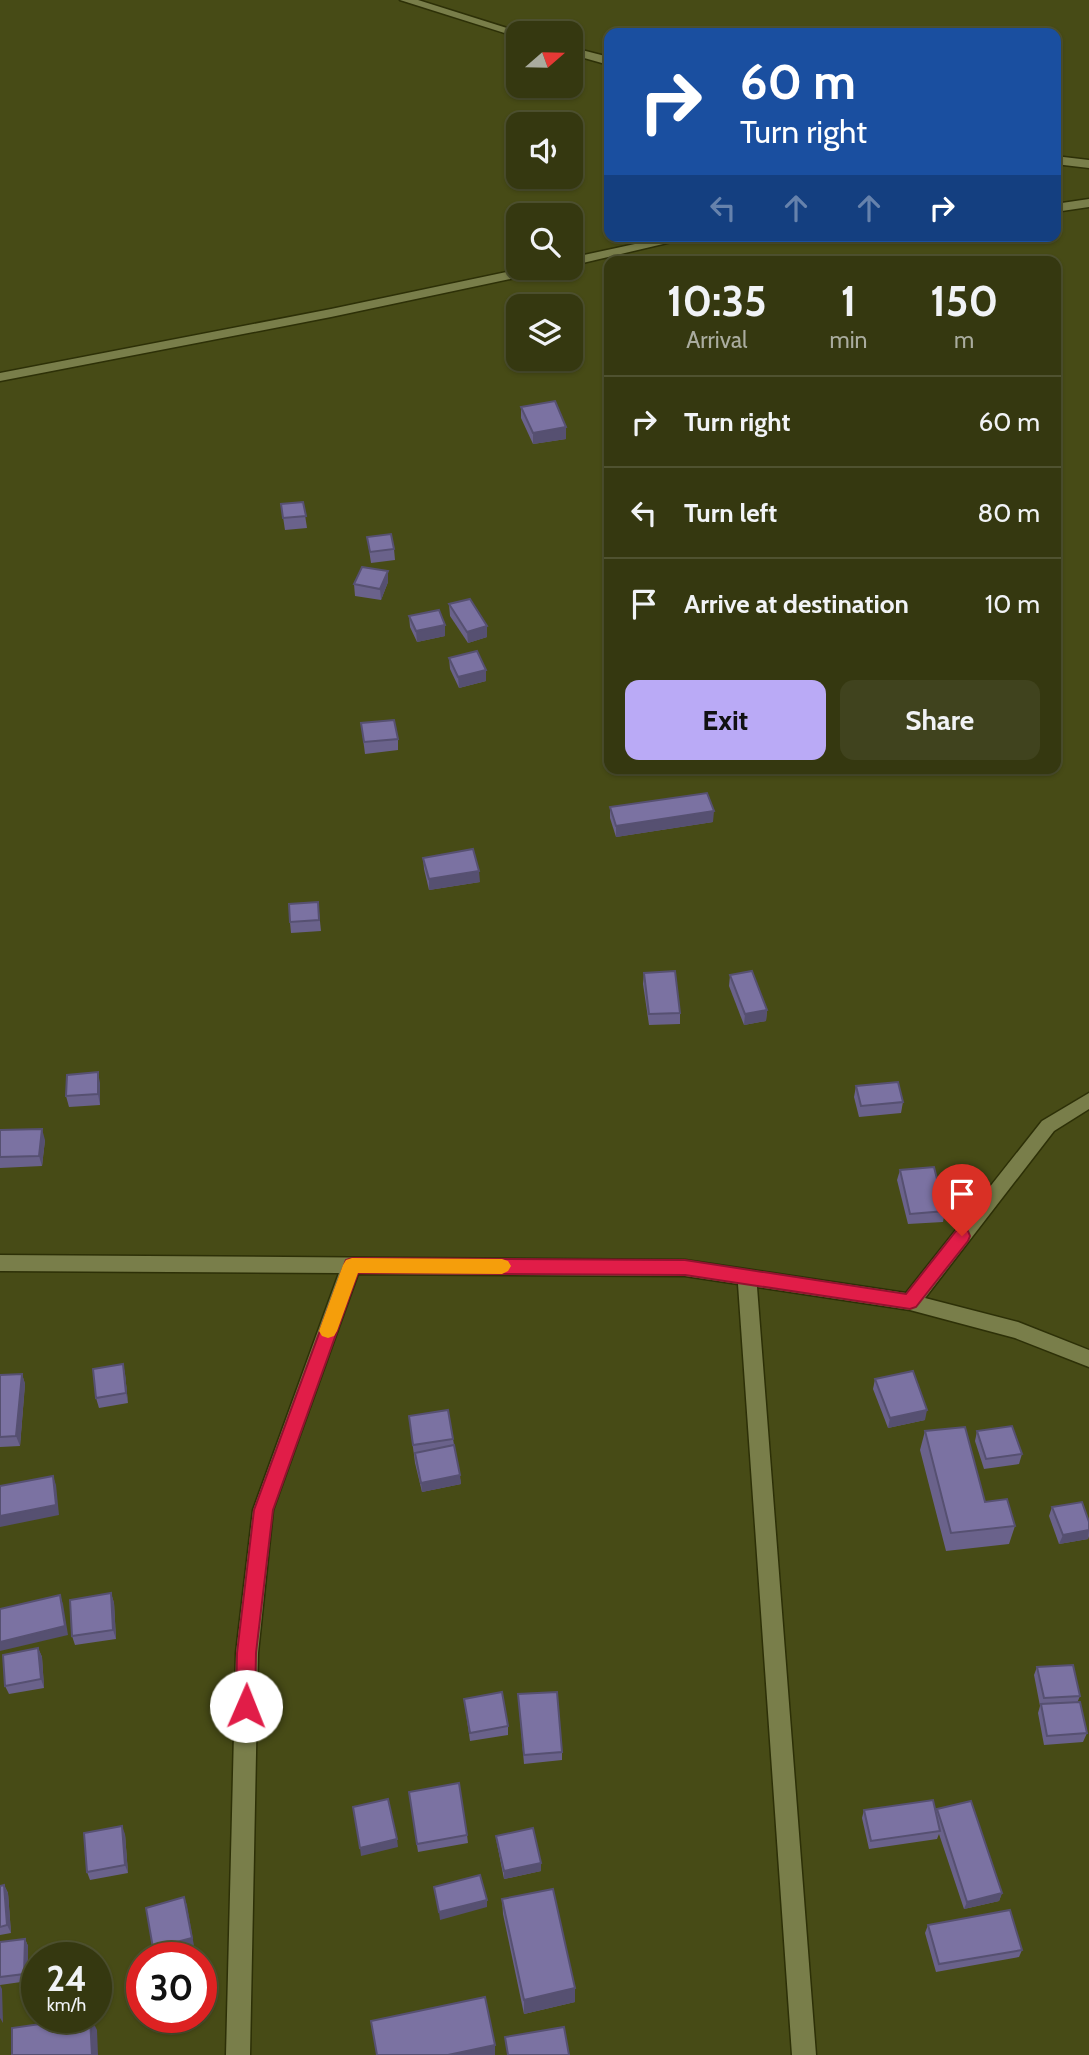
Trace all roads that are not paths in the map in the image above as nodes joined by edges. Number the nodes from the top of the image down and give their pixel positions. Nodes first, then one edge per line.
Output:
1 (405, 0) edge
2 (506, 30) edge
3 (583, 54) edge
4 (604, 60) edge
5 (1061, 161) edge
6 (1089, 164) edge
7 (1089, 203) edge
8 (1061, 207) edge
9 (663, 242) edge
10 (583, 259) edge
11 (506, 276) edge
12 (0, 377) edge
13 (1089, 1100) edge
14 (0, 1263) edge
15 (352, 1265) junction
16 (747, 1277) junction
17 (910, 1302) junction
18 (1089, 1359) edge
19 (238, 2055) edge
20 (804, 2055) edge

1 - 2 street
3 - 4 street
5 - 6 street
7 - 8 street
9 - 10 street
11 - 12 street
13 - 17 street
14 - 15 street
15 - 16 street
15 - 19 street
16 - 17 street
16 - 20 street
17 - 18 street

